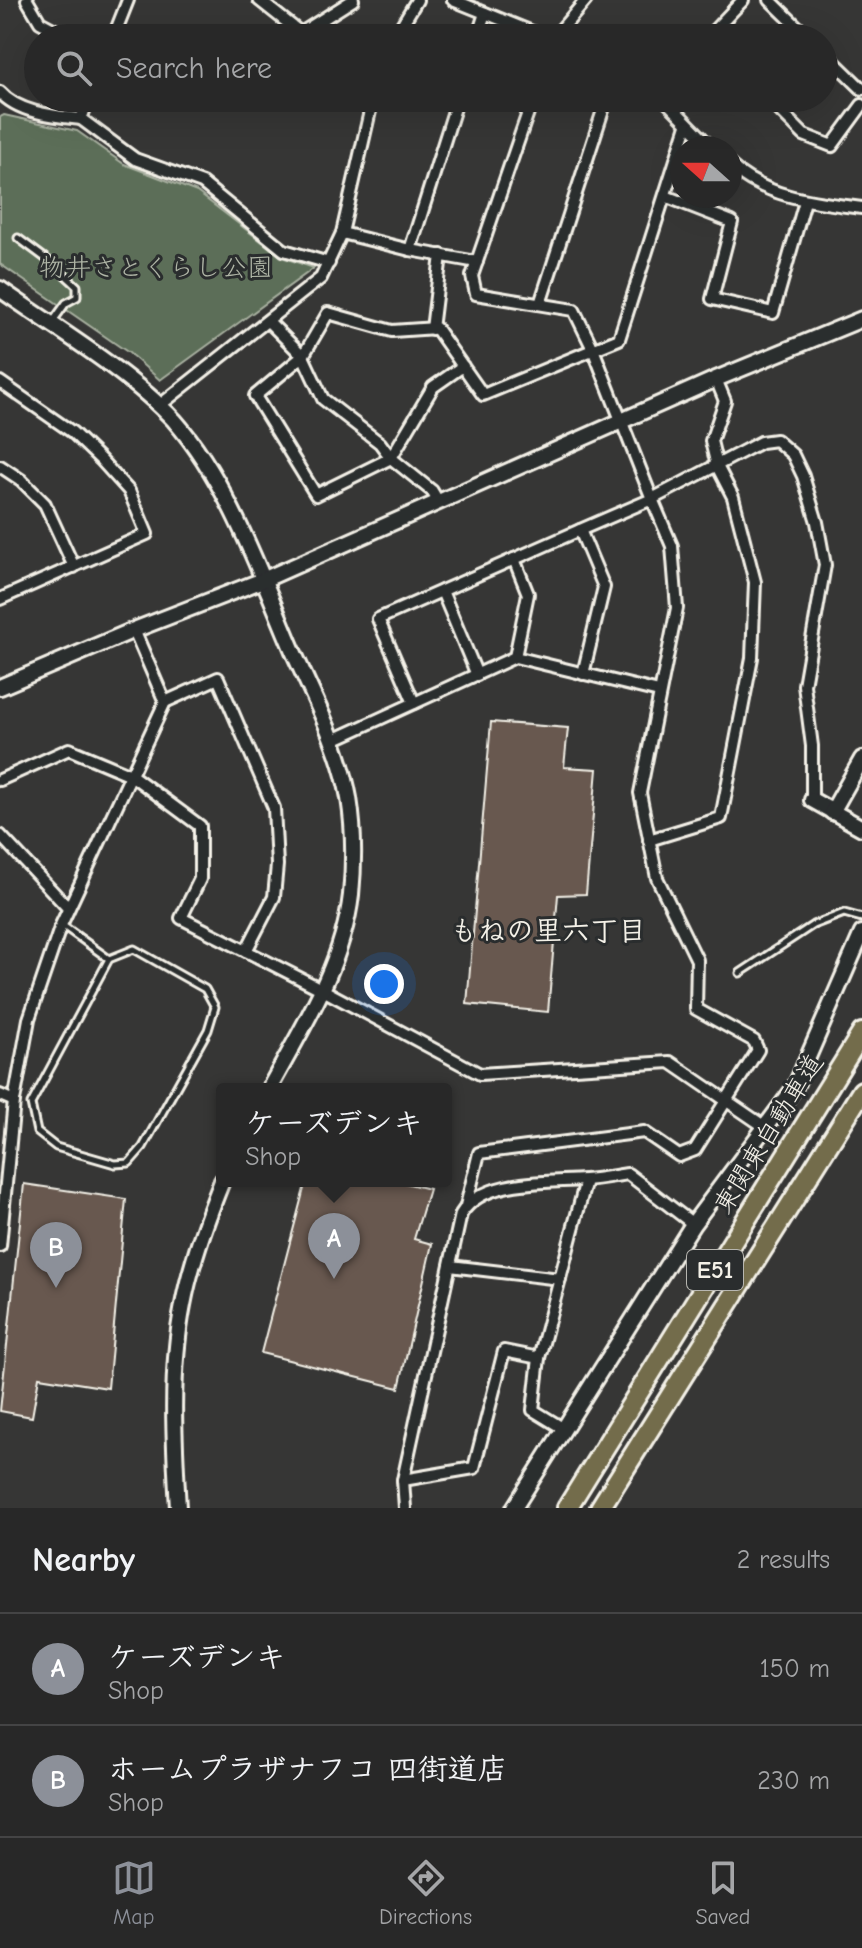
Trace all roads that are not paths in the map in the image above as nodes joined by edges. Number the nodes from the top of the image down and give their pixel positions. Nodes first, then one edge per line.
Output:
1 (27, 0) edge
2 (128, 0) edge
3 (259, 0) edge
4 (352, 0) edge
5 (417, 0) edge
6 (453, 0) edge
7 (586, 0) edge
8 (743, 0) edge
9 (770, 0) edge
10 (485, 13) junction
11 (44, 24) edge
12 (119, 24) edge
13 (290, 24) edge
14 (319, 24) edge
15 (402, 24) edge
16 (481, 24) edge
17 (512, 24) edge
18 (566, 24) edge
19 (720, 24) edge
20 (795, 24) edge
21 (838, 66) edge
22 (862, 89) edge
23 (0, 92) edge
24 (862, 105) edge
25 (24, 108) edge
26 (41, 112) edge
27 (84, 112) edge
28 (370, 112) edge
29 (454, 112) edge
30 (528, 112) edge
31 (602, 112) edge
32 (675, 112) edge
33 (781, 112) edge
34 (81, 119) junction
35 (687, 125) junction
36 (699, 136) edge
37 (742, 175) edge
38 (665, 196) junction
39 (805, 201) junction
40 (862, 208) edge
41 (342, 233) junction
42 (18, 238) dead end
43 (410, 250) junction
44 (441, 255) junction
45 (477, 262) junction
46 (329, 263) junction
47 (0, 289) edge
48 (540, 304) junction
49 (862, 319) edge
50 (268, 321) junction
51 (50, 324) junction
52 (432, 329) junction
53 (593, 349) junction
54 (303, 356) junction
55 (463, 366) junction
56 (716, 379) junction
57 (0, 382) edge
58 (159, 406) junction
59 (622, 423) junction
60 (391, 458) junction
61 (0, 466) edge
62 (717, 466) junction
63 (652, 499) junction
64 (438, 501) junction
65 (580, 530) junction
66 (514, 559) junction
67 (74, 567) junction
68 (263, 580) junction
69 (442, 591) junction
70 (0, 599) edge
71 (134, 630) junction
72 (515, 657) junction
73 (583, 674) junction
74 (477, 675) junction
75 (0, 687) edge
76 (659, 692) junction
77 (165, 702) junction
78 (414, 703) junction
79 (331, 741) junction
80 (862, 759) edge
81 (131, 775) junction
82 (0, 780) edge
83 (812, 800) joint
84 (832, 812) junction
85 (862, 828) edge
86 (0, 835) edge
87 (649, 840) junction
88 (68, 908) junction
89 (862, 918) edge
90 (61, 925) junction
91 (862, 933) edge
92 (246, 951) junction
93 (109, 959) junction
94 (740, 973) dead end
95 (323, 990) junction
96 (862, 1033) edge
97 (272, 1083) edge
98 (862, 1091) edge
99 (0, 1095) edge
100 (14, 1101) junction
101 (725, 1102) junction
102 (765, 1127) junction
103 (4, 1174) edge
104 (586, 1180) junction
105 (220, 1187) edge
106 (466, 1206) junction
107 (693, 1224) junction
108 (0, 1246) edge
109 (450, 1266) junction
110 (560, 1279) junction
111 (539, 1358) junction
112 (564, 1429) junction
113 (403, 1480) junction
114 (178, 1508) edge
115 (405, 1508) edge
116 (514, 1508) edge
117 (567, 1508) edge
118 (600, 1508) edge

1 - 11 street
2 - 12 street
3 - 13 street
4 - 14 street
5 - 15 street
6 - 10 street
7 - 18 street
8 - 19 street
9 - 20 street
10 - 16 street
10 - 17 street
21 - 22 street
23 - 25 street
24 - 33 street
26 - 34 street
27 - 34 street
28 - 41 street
29 - 43 street
30 - 45 street
31 - 48 street
32 - 35 street
34 - 46 street
35 - 36 street
35 - 38 street
37 - 39 street
38 - 39 street
38 - 53 street
39 - 40 street
41 - 43 street
41 - 46 street
42 - 51 lane
43 - 44 street
44 - 45 street
44 - 52 street
45 - 48 street
46 - 50 street
47 - 51 street
48 - 53 street
49 - 56 street
50 - 54 street
50 - 58 street
51 - 58 street
52 - 54 street
52 - 55 street
53 - 55 street
53 - 59 street
54 - 60 street
54 - 60 street
55 - 60 street
56 - 59 street
56 - 62 street
57 - 67 street
58 - 68 street
59 - 63 street
59 - 64 street
60 - 64 street
61 - 67 street
62 - 63 street
62 - 83 street
62 - 87 street
63 - 65 street
63 - 76 street
64 - 68 street
65 - 66 street
65 - 73 street
66 - 69 street
66 - 72 street
67 - 70 street
68 - 71 street
68 - 79 street
69 - 74 street
69 - 78 street
71 - 75 street
71 - 77 street
72 - 73 street
72 - 74 street
73 - 76 street
74 - 78 street
76 - 87 street
77 - 81 street
77 - 92 street
78 - 79 street
79 - 95 street
80 - 84 street
81 - 82 street
81 - 88 street
81 - 92 street
83 - 84 street
84 - 85 street
86 - 88 street
87 - 101 street
88 - 90 street
89 - 94 lane
90 - 93 lane
90 - 100 street
91 - 102 street
92 - 95 street
93 - 93 lane
95 - 97 street
95 - 101 street
96 - 117 highway, 東関東自動車道 / E51
98 - 118 highway, E51
99 - 100 street
100 - 103 street
101 - 102 street
101 - 106 street
102 - 107 street
103 - 108 street
104 - 106 street
104 - 107 street
104 - 110 street
105 - 114 street
106 - 109 street
107 - 112 street
109 - 110 street
109 - 113 street
110 - 111 street
111 - 112 street
111 - 113 street
112 - 116 street
113 - 115 street

